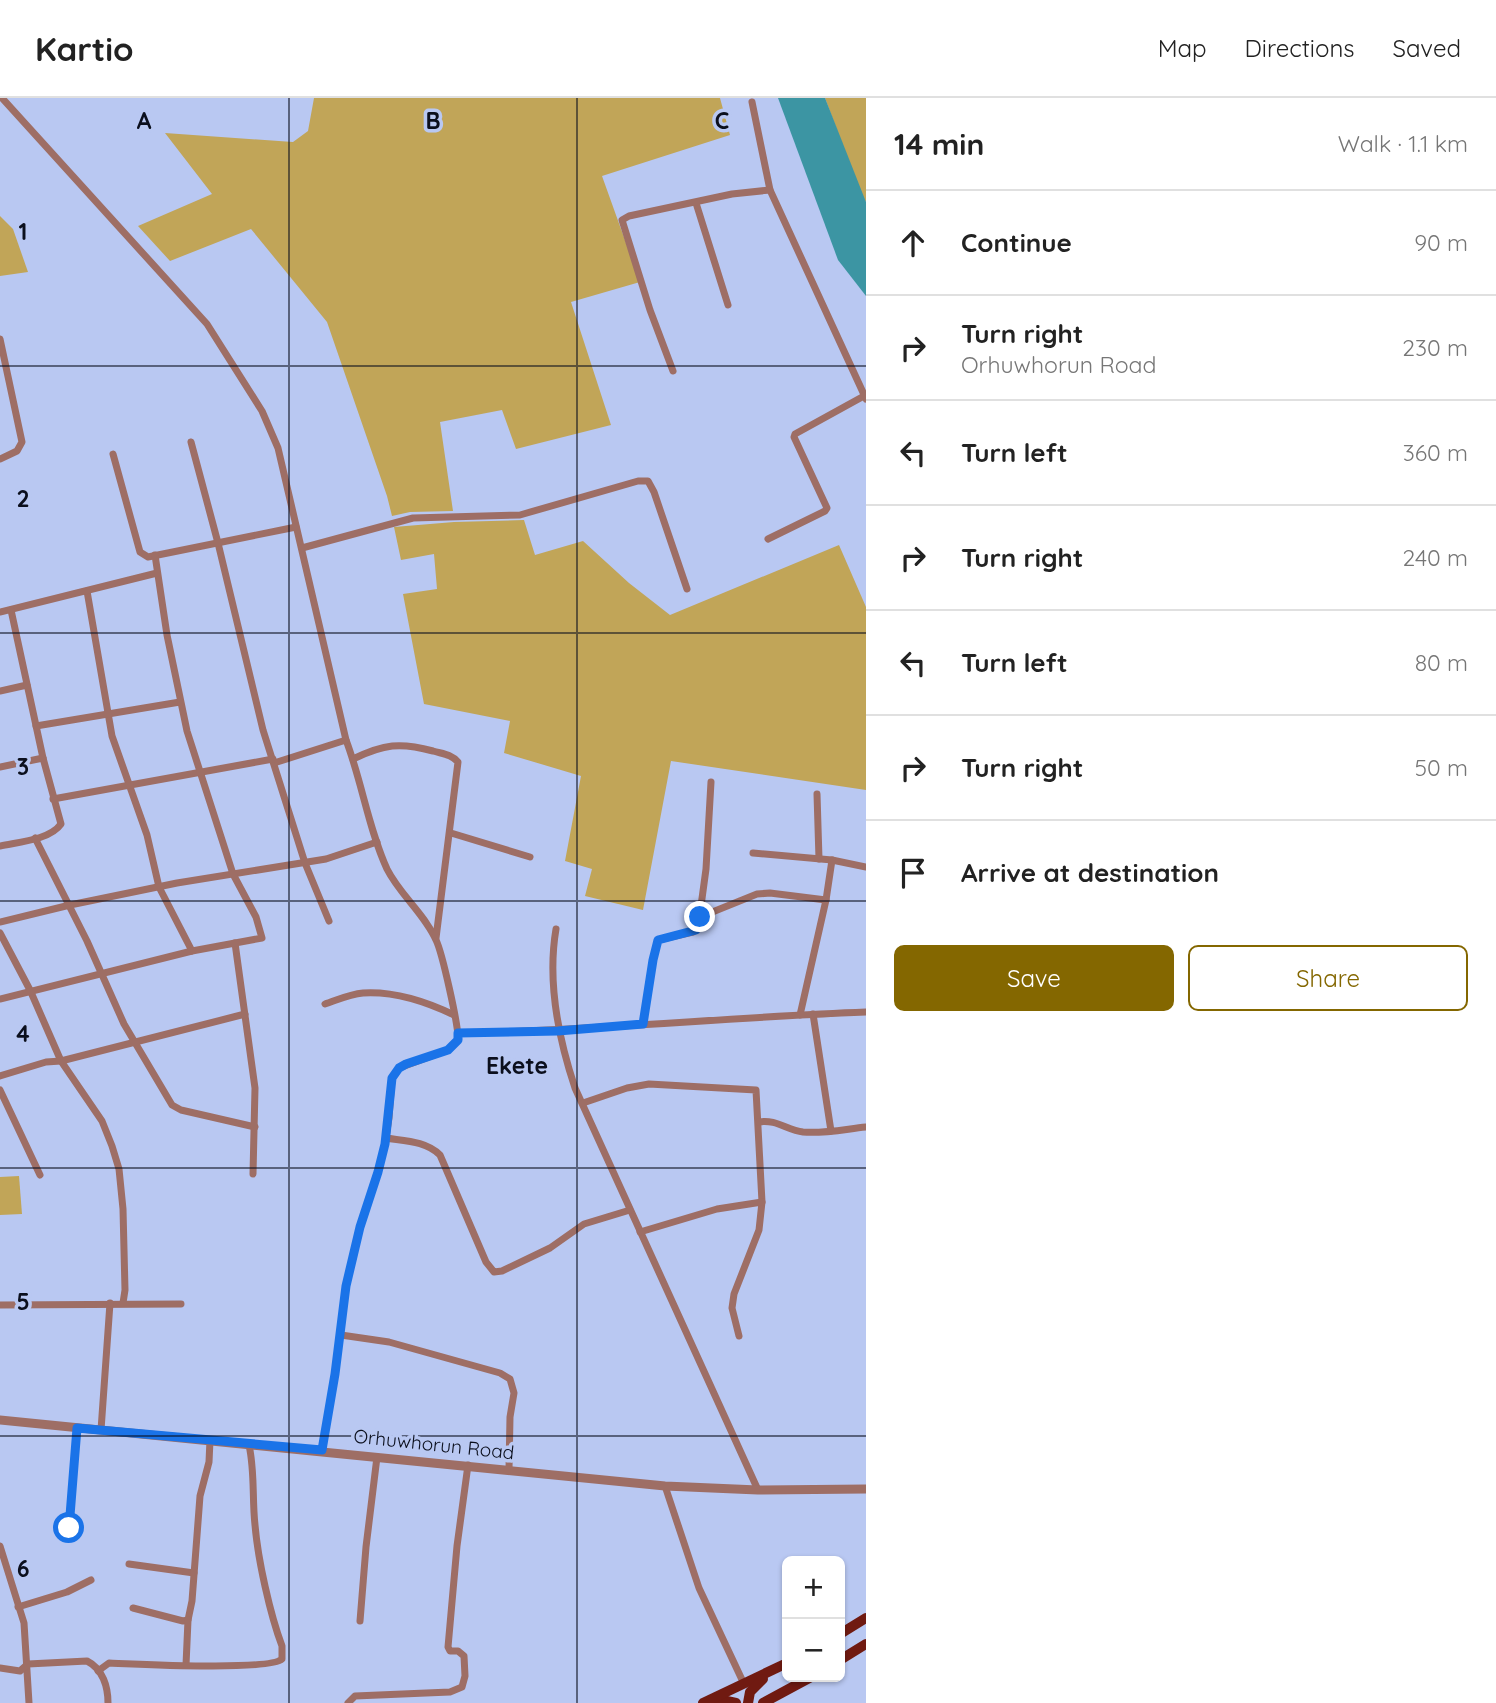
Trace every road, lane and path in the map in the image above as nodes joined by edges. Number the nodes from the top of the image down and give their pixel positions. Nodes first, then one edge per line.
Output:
1 (2, 98) edge
2 (752, 102) dead end
3 (770, 190) junction
4 (696, 203) junction
5 (728, 305) dead end
6 (0, 339) edge
7 (673, 371) dead end
8 (865, 397) edge
9 (191, 442) dead end
10 (113, 454) dead end
11 (0, 459) edge
12 (296, 527) junction
13 (768, 539) dead end
14 (218, 543) junction
15 (302, 548) junction
16 (155, 555) junction
17 (157, 573) junction
18 (687, 589) dead end
19 (87, 590) junction
20 (11, 610) junction
21 (0, 612) edge
22 (27, 685) junction
23 (0, 691) edge
24 (180, 702) junction
25 (107, 714) junction
26 (36, 726) junction
27 (346, 740) junction
28 (43, 758) junction
29 (353, 759) junction
30 (273, 761) junction
31 (0, 767) edge
32 (201, 772) junction
33 (712, 782) dead end
34 (130, 786) junction
35 (817, 794) dead end
36 (53, 799) junction
37 (451, 833) junction
38 (35, 838) junction
39 (377, 842) junction
40 (0, 846) edge
41 (753, 853) dead end
42 (530, 857) dead end
43 (820, 859) junction
44 (832, 860) junction
45 (305, 863) junction
46 (866, 867) edge
47 (233, 874) junction
48 (159, 887) junction
49 (826, 900) junction
50 (70, 905) junction
51 (700, 917) junction
52 (329, 921) dead end
53 (0, 922) edge
54 (556, 929) dead end
55 (0, 933) edge
56 (436, 938) junction
57 (235, 943) junction
58 (192, 951) junction
59 (101, 973) junction
60 (30, 990) junction
61 (0, 999) edge
62 (325, 1004) dead end
63 (866, 1012) edge
64 (245, 1014) junction
65 (813, 1014) junction
66 (453, 1015) junction
67 (800, 1015) junction
68 (643, 1024) junction
69 (558, 1031) junction
70 (458, 1033) junction
71 (135, 1042) junction
72 (61, 1061) junction
73 (0, 1076) edge
74 (0, 1090) edge
75 (583, 1103) junction
76 (759, 1122) junction
77 (255, 1127) junction
78 (866, 1127) edge
79 (831, 1131) junction
80 (386, 1138) junction
81 (253, 1174) dead end
82 (40, 1175) dead end
83 (762, 1202) junction
84 (631, 1210) junction
85 (640, 1232) junction
86 (110, 1303) junction
87 (123, 1303) junction
88 (181, 1304) dead end
89 (0, 1305) edge
90 (341, 1335) junction
91 (739, 1336) dead end
92 (0, 1420) edge
93 (77, 1428) junction
94 (101, 1430) junction
95 (210, 1440) junction
96 (249, 1445) junction
97 (322, 1450) junction
98 (377, 1457) junction
99 (468, 1465) junction
100 (509, 1469) junction
101 (665, 1486) junction
102 (866, 1489) edge
103 (758, 1490) junction
104 (69, 1528) dead end
105 (0, 1546) edge
106 (129, 1564) dead end
107 (194, 1573) junction
108 (91, 1580) dead end
109 (18, 1607) junction
110 (133, 1608) dead end
111 (866, 1618) edge
112 (188, 1620) junction
113 (360, 1621) dead end
114 (845, 1631) edge
115 (866, 1644) edge
116 (845, 1657) edge
117 (28, 1664) junction
118 (186, 1665) junction
119 (782, 1666) edge
120 (0, 1668) edge
121 (776, 1669) junction
122 (98, 1671) junction
123 (802, 1682) edge
124 (744, 1684) junction
125 (705, 1702) edge
126 (29, 1703) edge
127 (108, 1703) edge
128 (348, 1703) edge
129 (736, 1703) edge
130 (748, 1703) edge
131 (764, 1703) edge

1 - 12 street
2 - 3 street
3 - 4 street
3 - 8 street
4 - 5 street
4 - 7 street
6 - 11 street
8 - 13 street
9 - 14 street
10 - 16 street
12 - 14 street
12 - 15 street
14 - 16 street
14 - 30 street
15 - 18 street
15 - 27 street
16 - 17 street
17 - 19 street
17 - 24 street
19 - 20 street
19 - 25 street
20 - 21 street
20 - 22 street
22 - 23 street
22 - 26 street
24 - 25 street
24 - 32 street
25 - 26 street
25 - 34 street
26 - 28 street
27 - 29 street
27 - 30 street
28 - 31 street
28 - 36 street
29 - 37 street
29 - 39 street
30 - 32 street
30 - 45 street
32 - 34 street
32 - 47 street
33 - 51 street
34 - 36 street
34 - 48 street
35 - 43 street
36 - 38 street
37 - 42 street
37 - 56 street
38 - 40 street
38 - 50 street
39 - 45 street
39 - 56 street
41 - 43 street
43 - 44 street
44 - 46 street
44 - 49 street
45 - 47 street
45 - 52 street
47 - 48 street
47 - 57 street
48 - 50 street
48 - 58 street
49 - 51 street
49 - 67 street
50 - 53 street
50 - 59 street
51 - 68 street
54 - 69 street
55 - 60 street
56 - 66 street
57 - 58 street
57 - 64 street
58 - 59 street
59 - 60 street
59 - 71 street
60 - 61 street
60 - 72 street
62 - 66 street
63 - 65 street
64 - 71 street
64 - 77 street
65 - 67 street
65 - 79 street
66 - 70 street
67 - 68 street
68 - 69 street
69 - 70 street
69 - 75 street
70 - 80 street
71 - 72 street
71 - 77 street
72 - 73 street
72 - 87 street
74 - 82 street
75 - 76 street
75 - 84 street
76 - 79 street
76 - 83 street
77 - 81 street
78 - 79 street
80 - 84 street
80 - 90 street
83 - 85 street
83 - 91 street
84 - 85 street
85 - 103 street
86 - 87 street
86 - 89 street
86 - 94 street
87 - 88 street
90 - 97 street
90 - 100 street
92 - 93 street, Orhuwhorun Road
93 - 94 street, Orhuwhorun Road
93 - 104 street
94 - 95 street, Orhuwhorun Road
95 - 96 street, Orhuwhorun Road
95 - 107 street
96 - 97 street, Orhuwhorun Road
96 - 118 street
97 - 98 street, Orhuwhorun Road
98 - 99 street, Orhuwhorun Road
98 - 113 street
99 - 100 street, Orhuwhorun Road
99 - 128 street
100 - 101 street, Orhuwhorun Road
101 - 103 street, Orhuwhorun Road
101 - 124 street
102 - 103 street, Orhuwhorun Road
105 - 109 street
106 - 107 street
107 - 112 street
108 - 109 street
109 - 117 street
110 - 112 street
111 - 114 main road
112 - 118 street
115 - 116 main road
117 - 120 street
117 - 122 street
117 - 126 street
118 - 122 street
119 - 121 main road
121 - 124 main road
121 - 130 main road
122 - 127 street
123 - 131 main road
124 - 125 main road
125 - 129 main road

